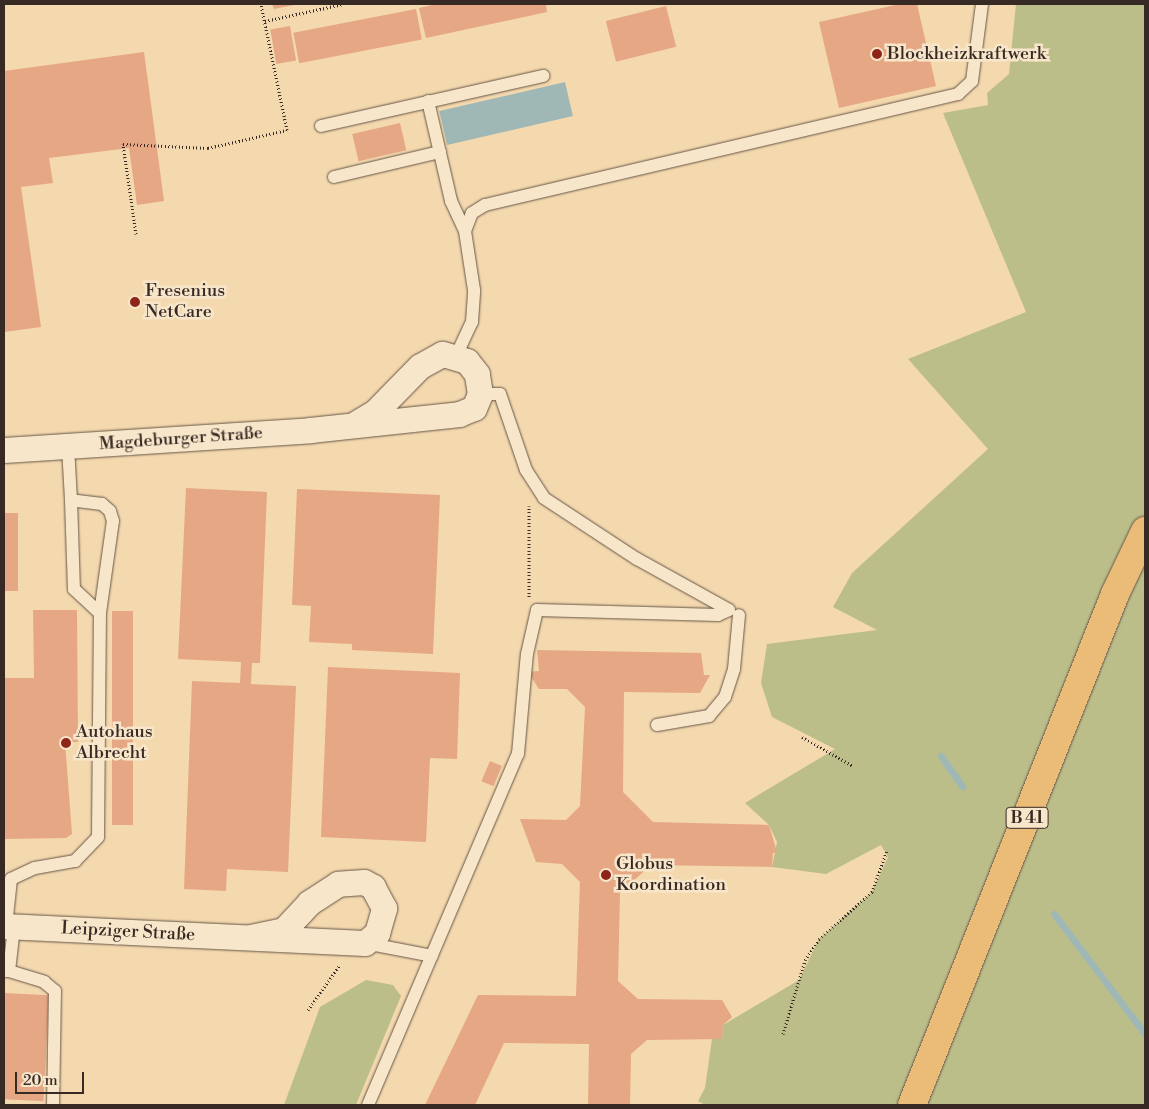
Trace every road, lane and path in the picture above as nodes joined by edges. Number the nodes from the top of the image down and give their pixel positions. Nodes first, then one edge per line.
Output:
1 (261, 4) edge
2 (343, 4) edge
3 (982, 4) edge
4 (265, 21) junction
5 (543, 76) dead end
6 (428, 101) junction
7 (321, 126) dead end
8 (440, 152) junction
9 (334, 177) dead end
10 (466, 231) junction
11 (136, 234) dead end
12 (456, 356) junction
13 (480, 394) junction
14 (357, 423) junction
15 (68, 446) junction
16 (4, 450) edge
17 (536, 486) junction
18 (71, 500) junction
19 (1145, 531) edge
20 (100, 613) junction
21 (739, 615) dead end
22 (536, 616) junction
23 (657, 725) dead end
24 (802, 737) dead end
25 (853, 766) dead end
26 (887, 850) dead end
27 (8, 926) edge
28 (252, 937) junction
29 (365, 942) junction
30 (432, 956) junction
31 (342, 962) dead end
32 (6, 971) edge
33 (308, 1010) dead end
34 (783, 1034) dead end
35 (53, 1105) edge
36 (368, 1105) edge
37 (912, 1105) edge

1 - 4 path
2 - 4 path
3 - 10 lane
4 - 11 path
5 - 6 lane
6 - 7 lane
6 - 8 lane
8 - 9 lane
8 - 10 lane
10 - 12 lane
12 - 13 street
12 - 14 street, Magdeburger Straße
13 - 14 street, Magdeburger Straße
13 - 17 lane
14 - 15 street, Magdeburger Straße
15 - 16 street, Magdeburger Straße
15 - 18 lane
17 - 22 path
17 - 22 lane
18 - 20 lane
18 - 20 lane
19 - 37 highway, B 41
20 - 27 lane
21 - 23 lane
22 - 30 lane
24 - 25 path
26 - 34 path
27 - 28 street, Leipziger Straße
27 - 32 lane
28 - 29 street, Leipziger Straße
28 - 29 street, Leipziger Straße
29 - 30 lane
30 - 36 lane
31 - 33 path
32 - 35 lane

